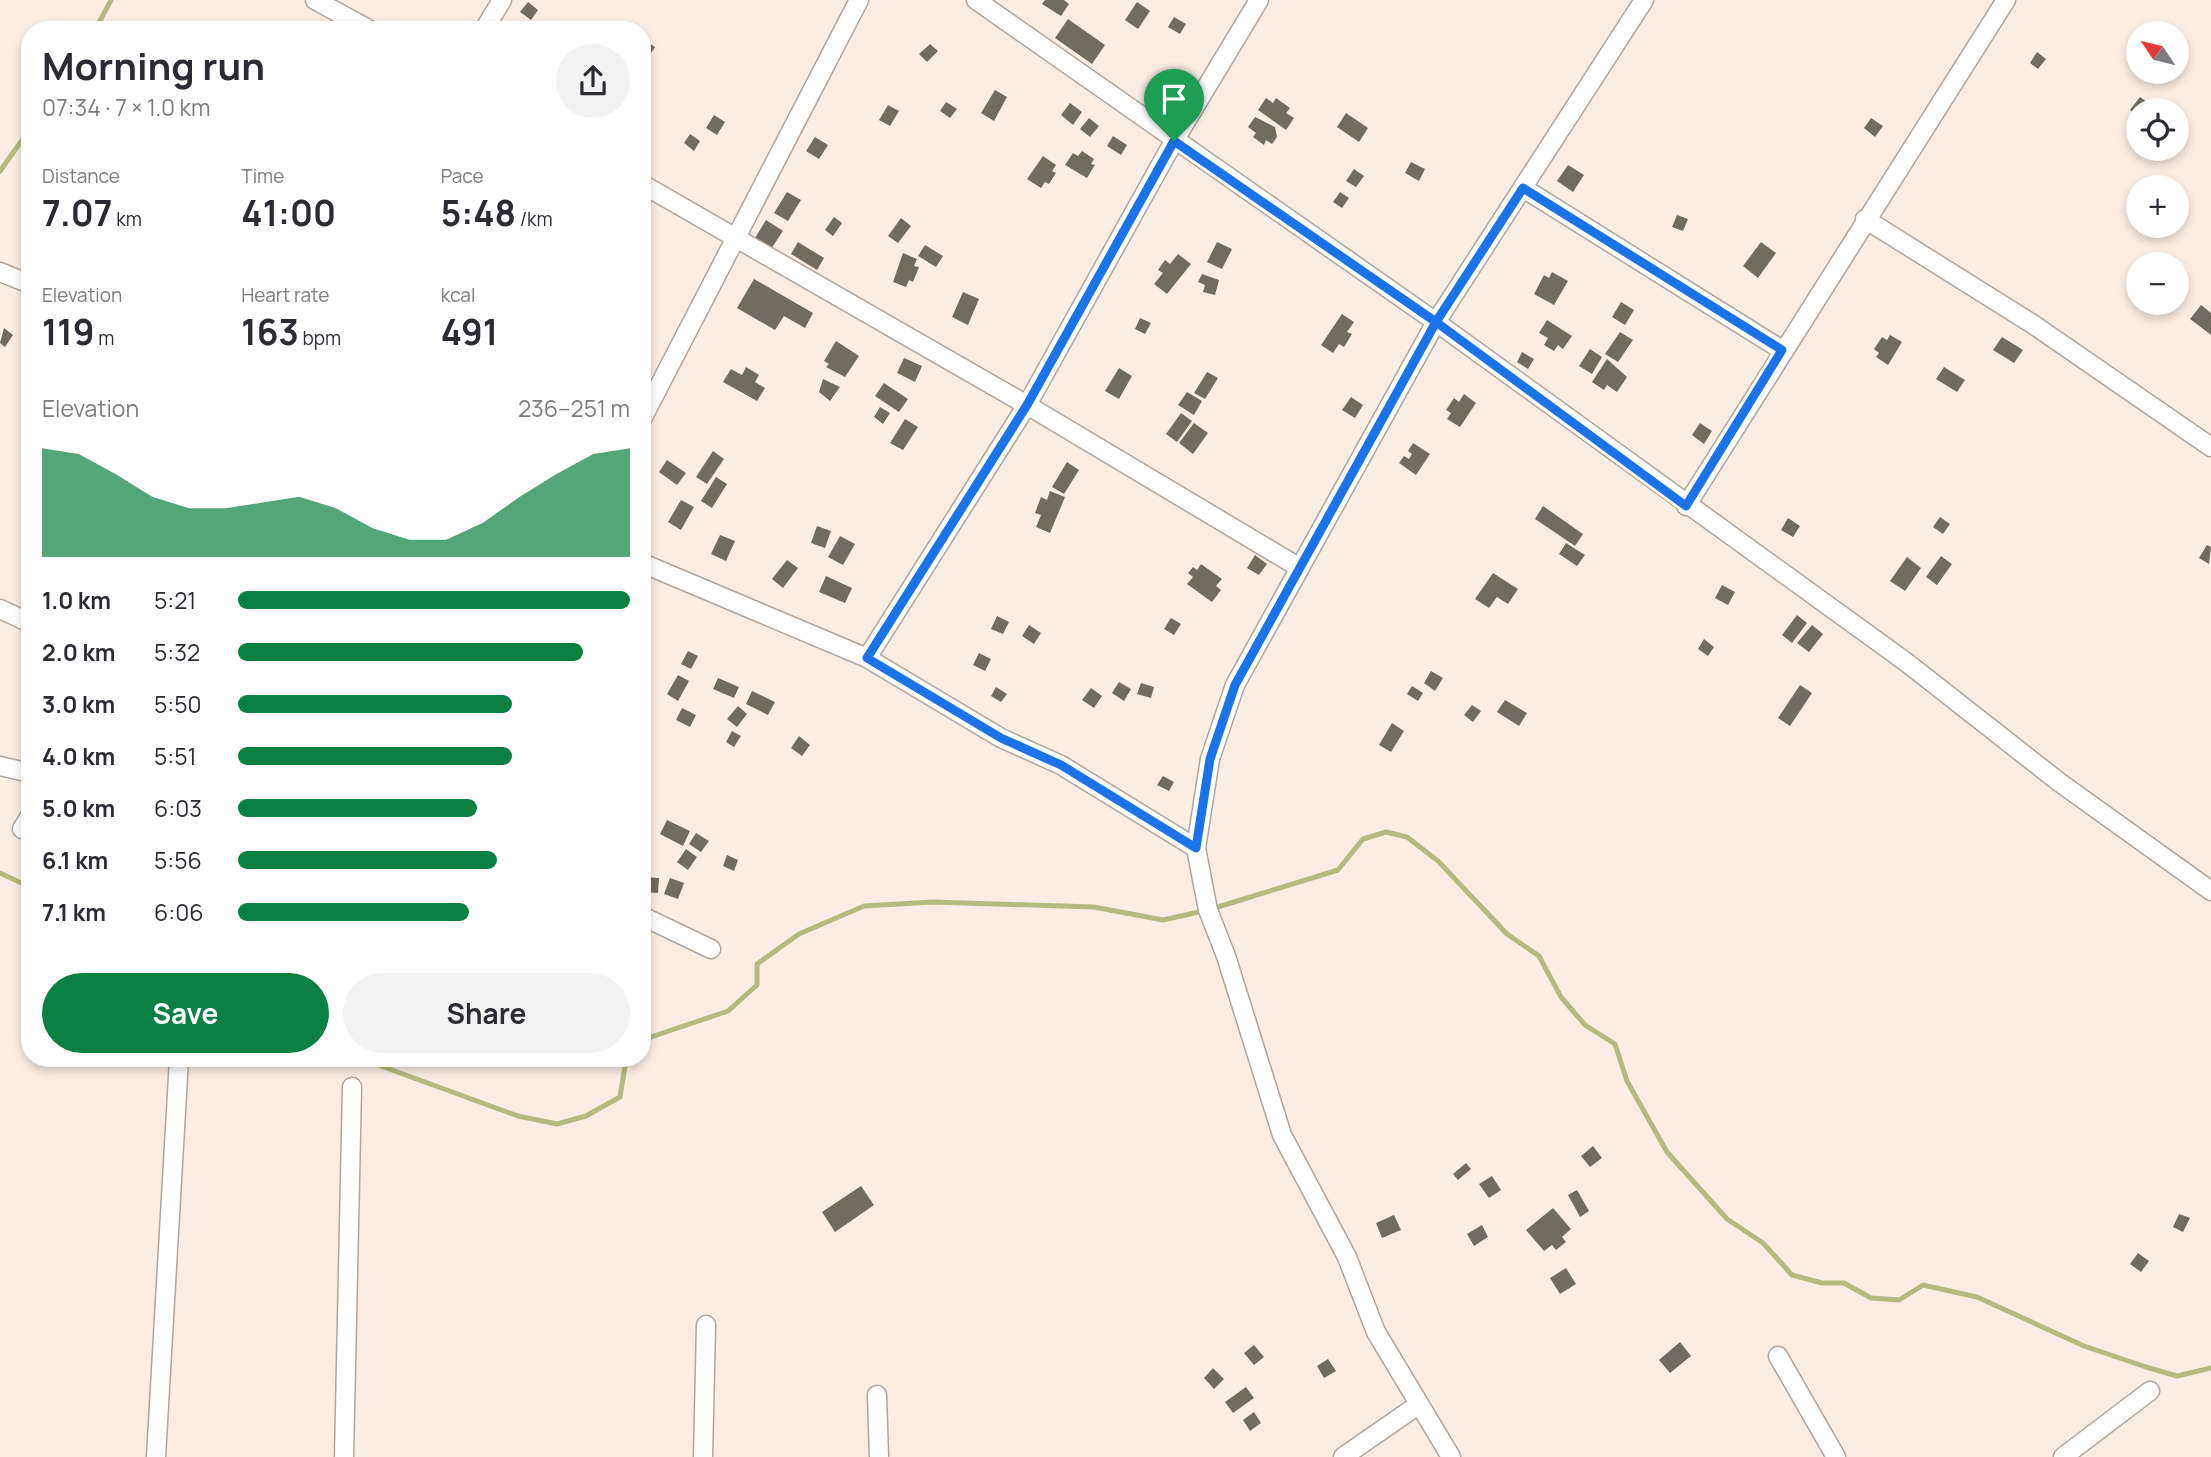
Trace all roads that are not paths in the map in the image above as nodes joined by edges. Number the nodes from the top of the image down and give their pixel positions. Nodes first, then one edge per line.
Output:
1 (314, 0) edge
2 (502, 0) edge
3 (859, 0) edge
4 (976, 0) edge
5 (1259, 0) edge
6 (1644, 0) edge
7 (2006, 0) edge
8 (353, 21) edge
9 (489, 21) edge
10 (1174, 141) junction
11 (1523, 188) junction
12 (651, 189) edge
13 (1865, 219) junction
14 (735, 238) junction
15 (0, 272) edge
16 (21, 280) edge
17 (1436, 322) junction
18 (1782, 350) junction
19 (651, 401) edge
20 (1027, 405) junction
21 (2211, 447) edge
22 (1686, 506) junction
23 (651, 567) edge
24 (1300, 568) junction
25 (0, 609) edge
26 (21, 619) edge
27 (867, 658) junction
28 (0, 766) edge
29 (21, 771) edge
30 (1196, 848) junction
31 (2211, 891) edge
32 (651, 920) edge
33 (711, 949) dead end
34 (179, 1067) edge
35 (352, 1087) dead end
36 (706, 1325) dead end
37 (1778, 1356) dead end
38 (2150, 1391) dead end
39 (877, 1395) dead end
40 (1418, 1405) junction
41 (156, 1457) edge
42 (344, 1457) edge
43 (702, 1457) edge
44 (879, 1457) edge
45 (1343, 1457) edge
46 (1451, 1457) edge
47 (1836, 1457) edge
48 (2063, 1457) edge

1 - 8 street
2 - 9 street
3 - 14 street
4 - 10 street
5 - 10 street
6 - 11 street
7 - 13 street
10 - 17 street
10 - 20 street
11 - 17 street
11 - 18 street
12 - 14 street
13 - 18 street
13 - 21 street
14 - 19 street
14 - 20 street
15 - 16 street
17 - 22 street
17 - 24 street
18 - 22 street
20 - 24 street
20 - 27 street
22 - 31 street
23 - 27 street
24 - 30 street
25 - 26 street
27 - 30 street
28 - 29 street
30 - 40 street
32 - 33 street
34 - 41 street
35 - 42 street
36 - 43 street
37 - 47 street
38 - 48 street
39 - 44 street
40 - 45 street
40 - 46 street

